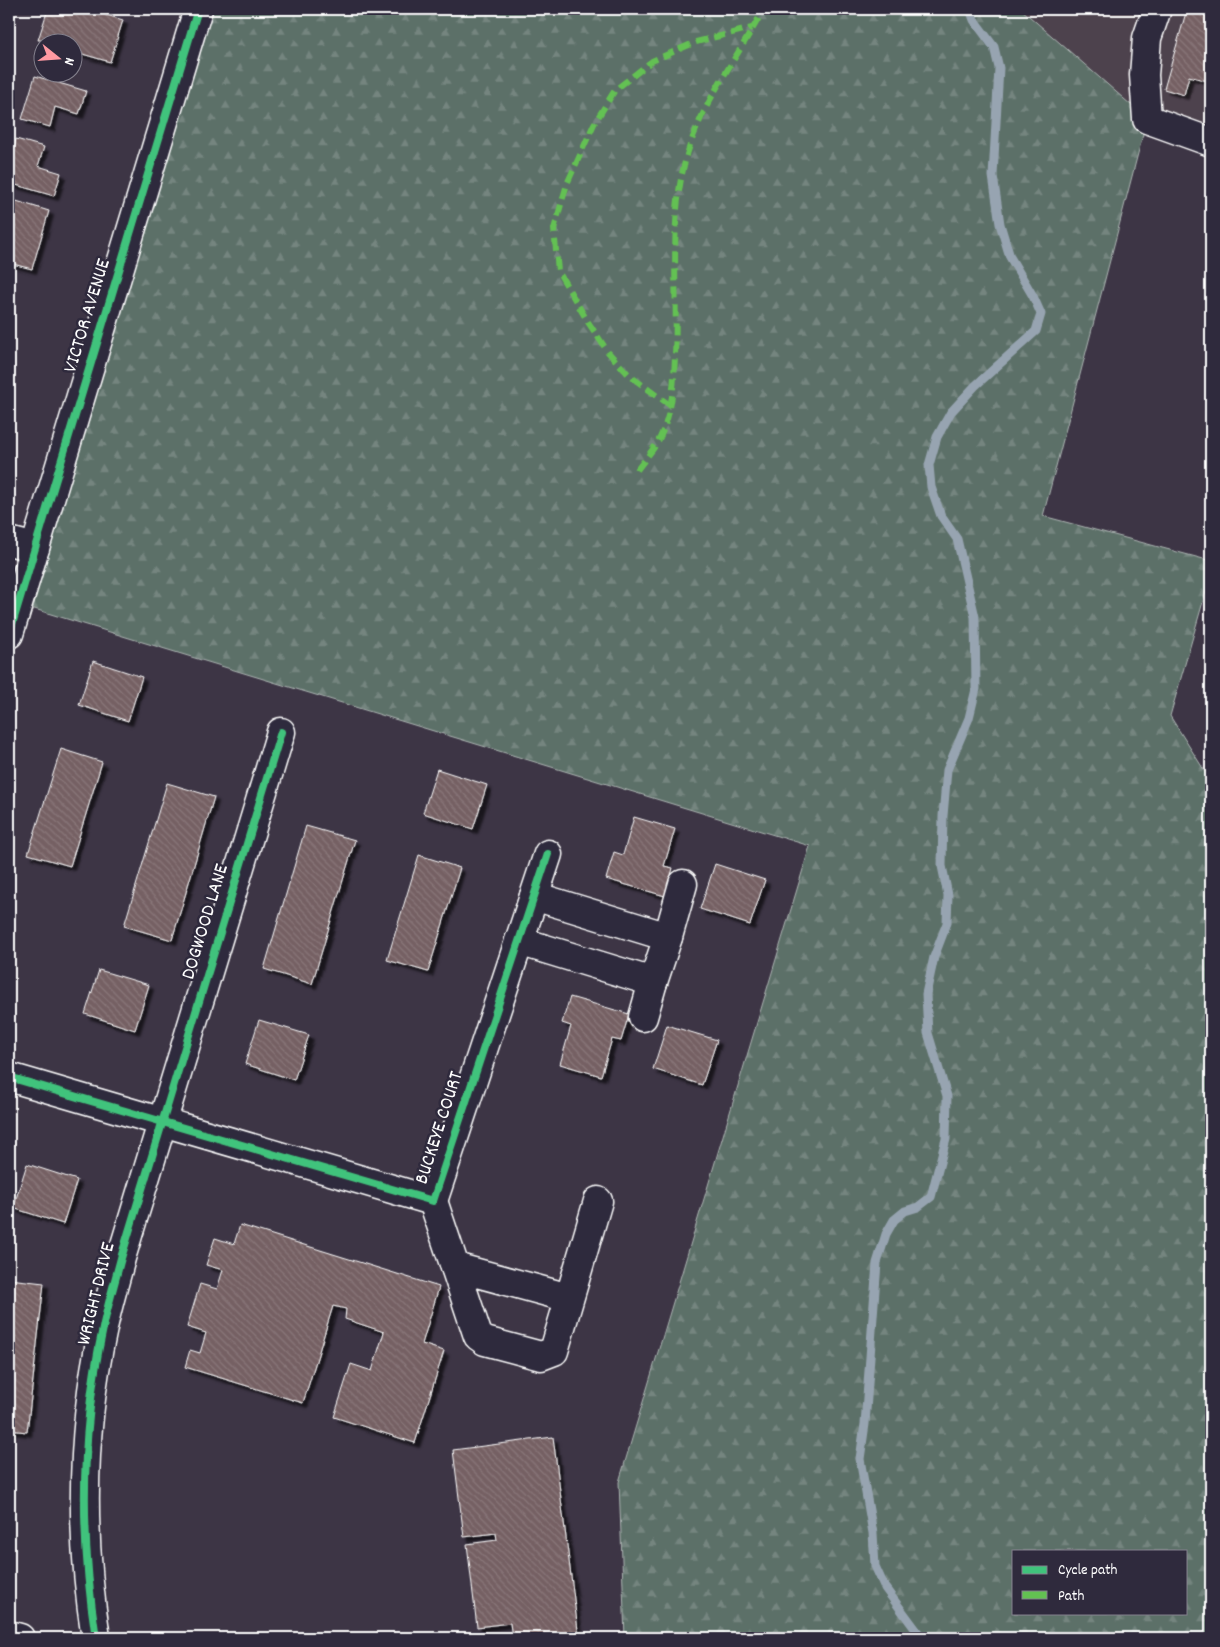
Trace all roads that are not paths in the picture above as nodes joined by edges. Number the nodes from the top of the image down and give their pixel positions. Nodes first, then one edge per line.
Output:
1 (198, 9) edge
2 (1157, 9) edge
3 (1209, 139) edge
4 (9, 540) edge
5 (35, 548) junction
6 (9, 634) edge
7 (281, 732) dead end
8 (548, 854) dead end
9 (682, 884) dead end
10 (534, 896) junction
11 (668, 938) junction
12 (519, 941) junction
13 (653, 982) junction
14 (643, 1017) dead end
15 (9, 1076) edge
16 (162, 1122) junction
17 (433, 1201) junction
18 (598, 1201) dead end
19 (454, 1267) junction
20 (569, 1298) junction
21 (9, 1635) edge
22 (20, 1638) edge
23 (96, 1638) edge

1 - 5 street, VICTOR AVENUE
2 - 3 street
4 - 5 street
5 - 6 street, VICTOR AVENUE
7 - 16 street, DOGWOOD LANE
8 - 10 street, BUCKEYE COURT
9 - 11 street
10 - 11 street
10 - 12 street, BUCKEYE COURT
11 - 13 street
12 - 13 street
12 - 17 street, BUCKEYE COURT
13 - 14 street
15 - 16 street
16 - 17 street, BUCKEYE COURT
16 - 23 street, WRIGHT DRIVE
17 - 19 street
18 - 20 street
19 - 20 street
19 - 20 street
21 - 22 street

